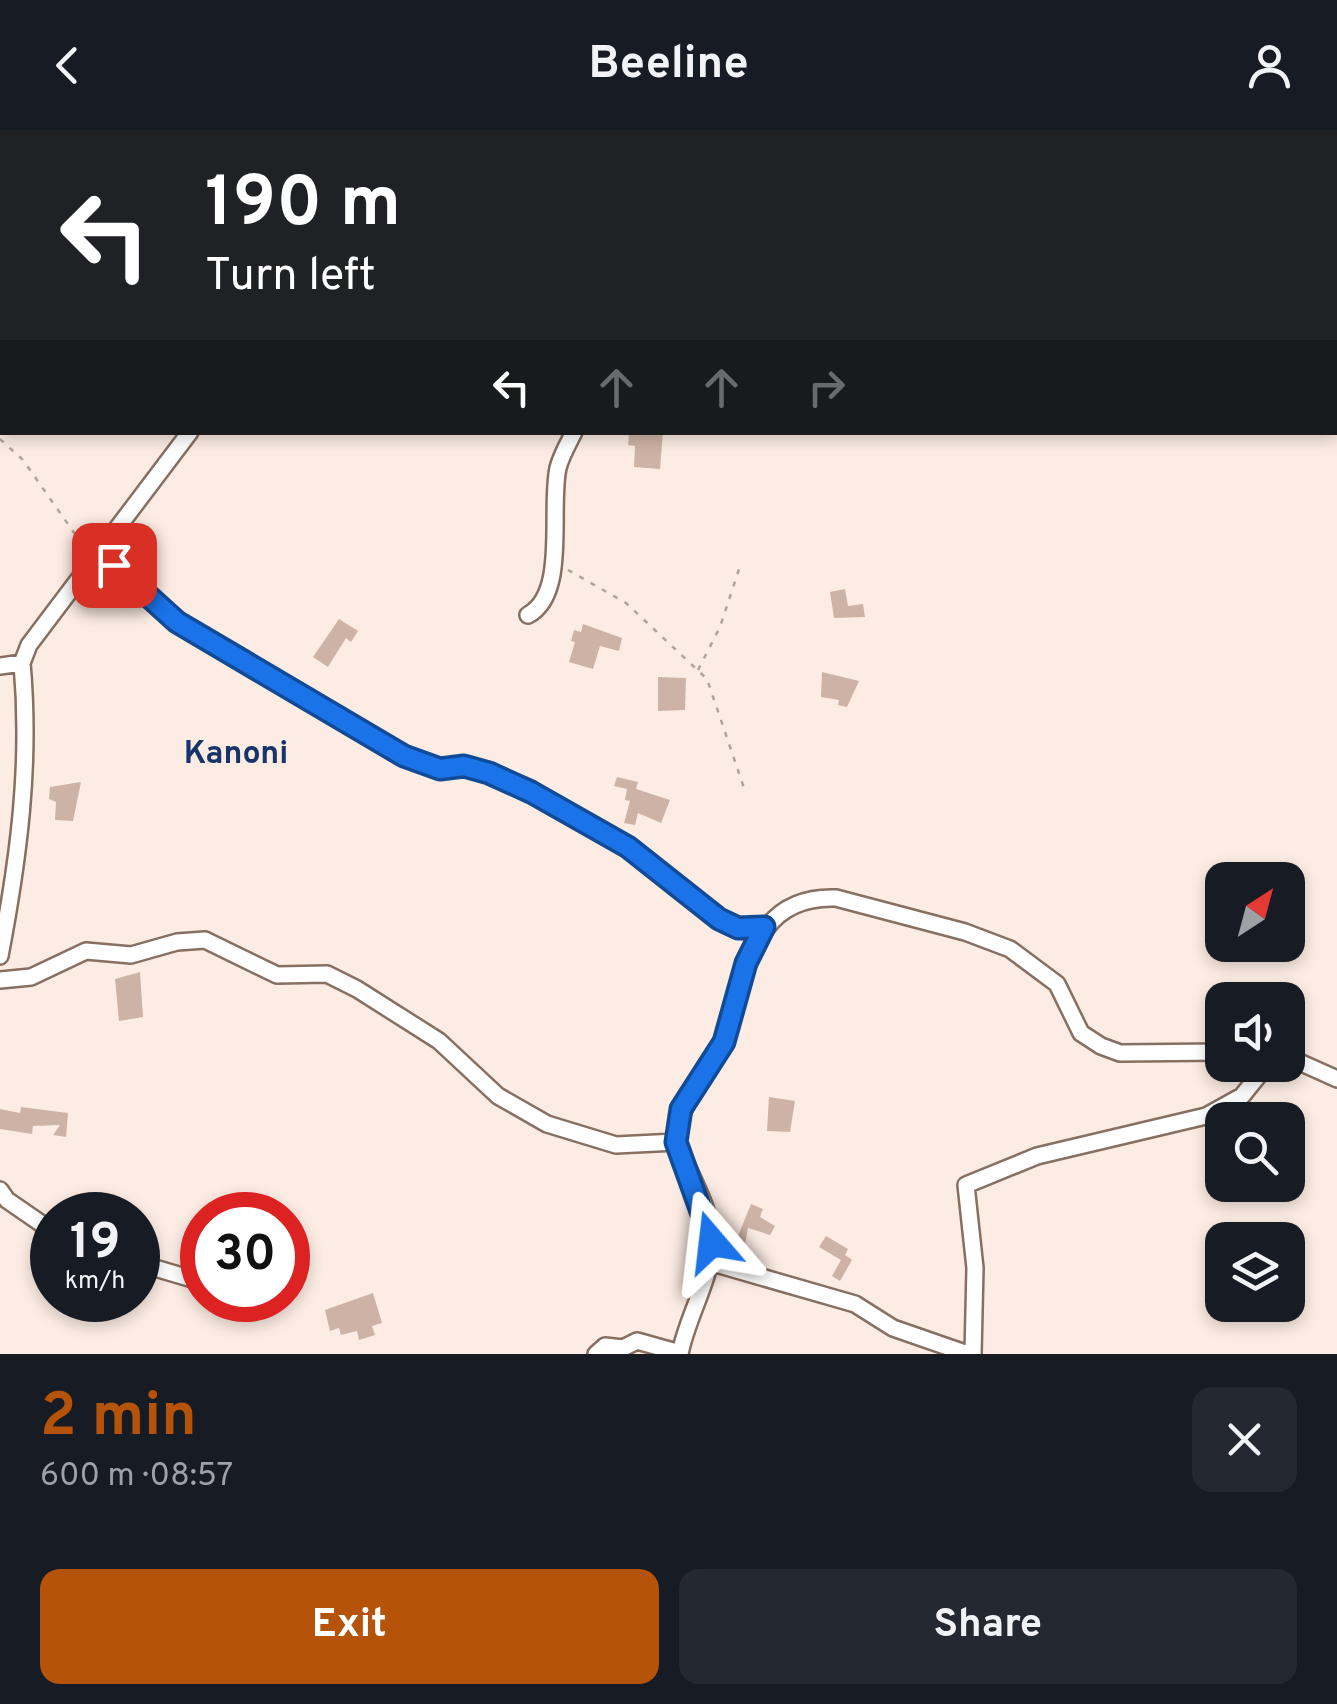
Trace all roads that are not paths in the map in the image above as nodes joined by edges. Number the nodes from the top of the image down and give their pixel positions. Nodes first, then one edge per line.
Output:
1 (188, 435) edge
2 (573, 435) edge
3 (109, 541) junction
4 (96, 559) junction
5 (114, 565) junction
6 (528, 615) dead end
7 (22, 662) junction
8 (0, 666) edge
9 (764, 927) junction
10 (0, 956) edge
11 (0, 980) edge
12 (1205, 1052) edge
13 (1305, 1064) edge
14 (1337, 1080) edge
15 (1253, 1082) edge
16 (676, 1142) junction
17 (0, 1190) edge
18 (30, 1216) edge
19 (709, 1262) junction
20 (596, 1354) edge
21 (680, 1354) edge
22 (971, 1354) edge

1 - 3 street
2 - 6 street
3 - 4 street
3 - 5 street
4 - 5 street
4 - 7 street
5 - 9 street
7 - 8 street
7 - 10 street
9 - 12 street
9 - 16 street
11 - 16 street
13 - 14 street
15 - 22 street
16 - 19 street
17 - 18 street
19 - 21 street
19 - 22 street
20 - 21 street

